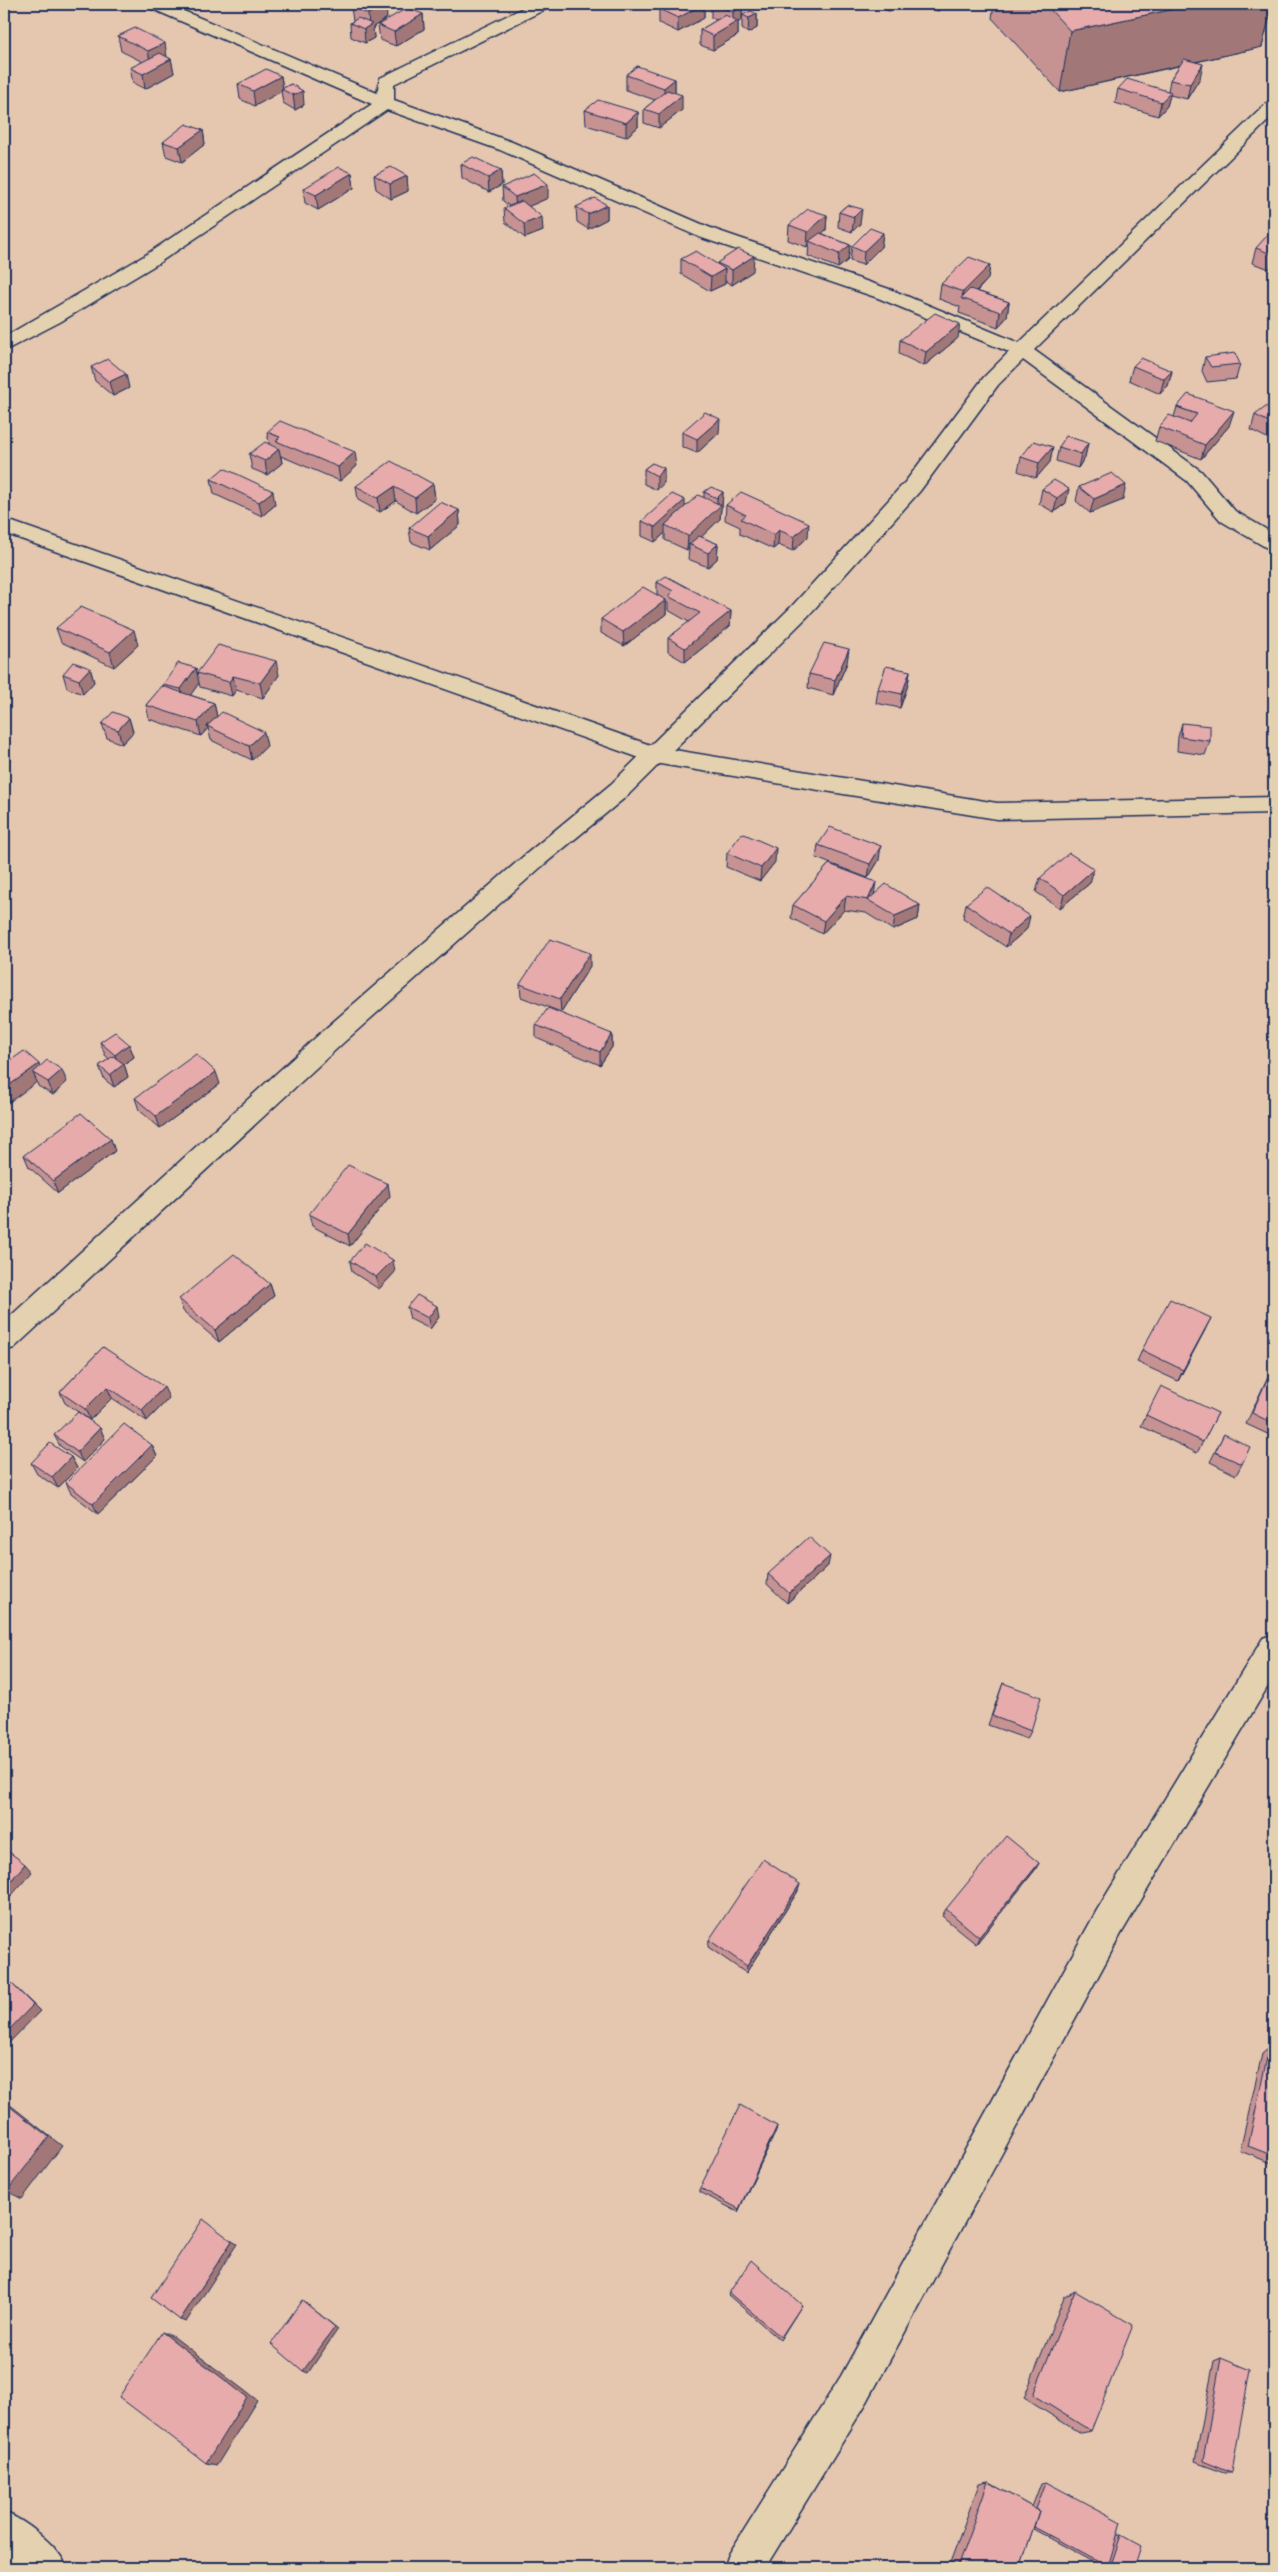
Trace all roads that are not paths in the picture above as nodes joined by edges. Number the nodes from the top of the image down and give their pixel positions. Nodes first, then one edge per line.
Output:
1 (154, 4) edge
2 (544, 4) edge
3 (1258, 4) edge
4 (1274, 10) edge
5 (385, 103) junction
6 (1274, 106) edge
7 (4, 345) edge
8 (1023, 350) junction
9 (4, 526) edge
10 (1274, 543) edge
11 (654, 754) junction
12 (1274, 805) edge
13 (4, 1338) edge
14 (1274, 1648) edge
15 (4, 2531) edge
16 (48, 2568) edge
17 (743, 2568) edge

1 - 5 street
2 - 5 street
3 - 4 street
5 - 7 street
5 - 8 street
6 - 8 street
8 - 10 street
8 - 11 street
9 - 11 street
11 - 12 street
11 - 13 street
14 - 17 street
15 - 16 street

